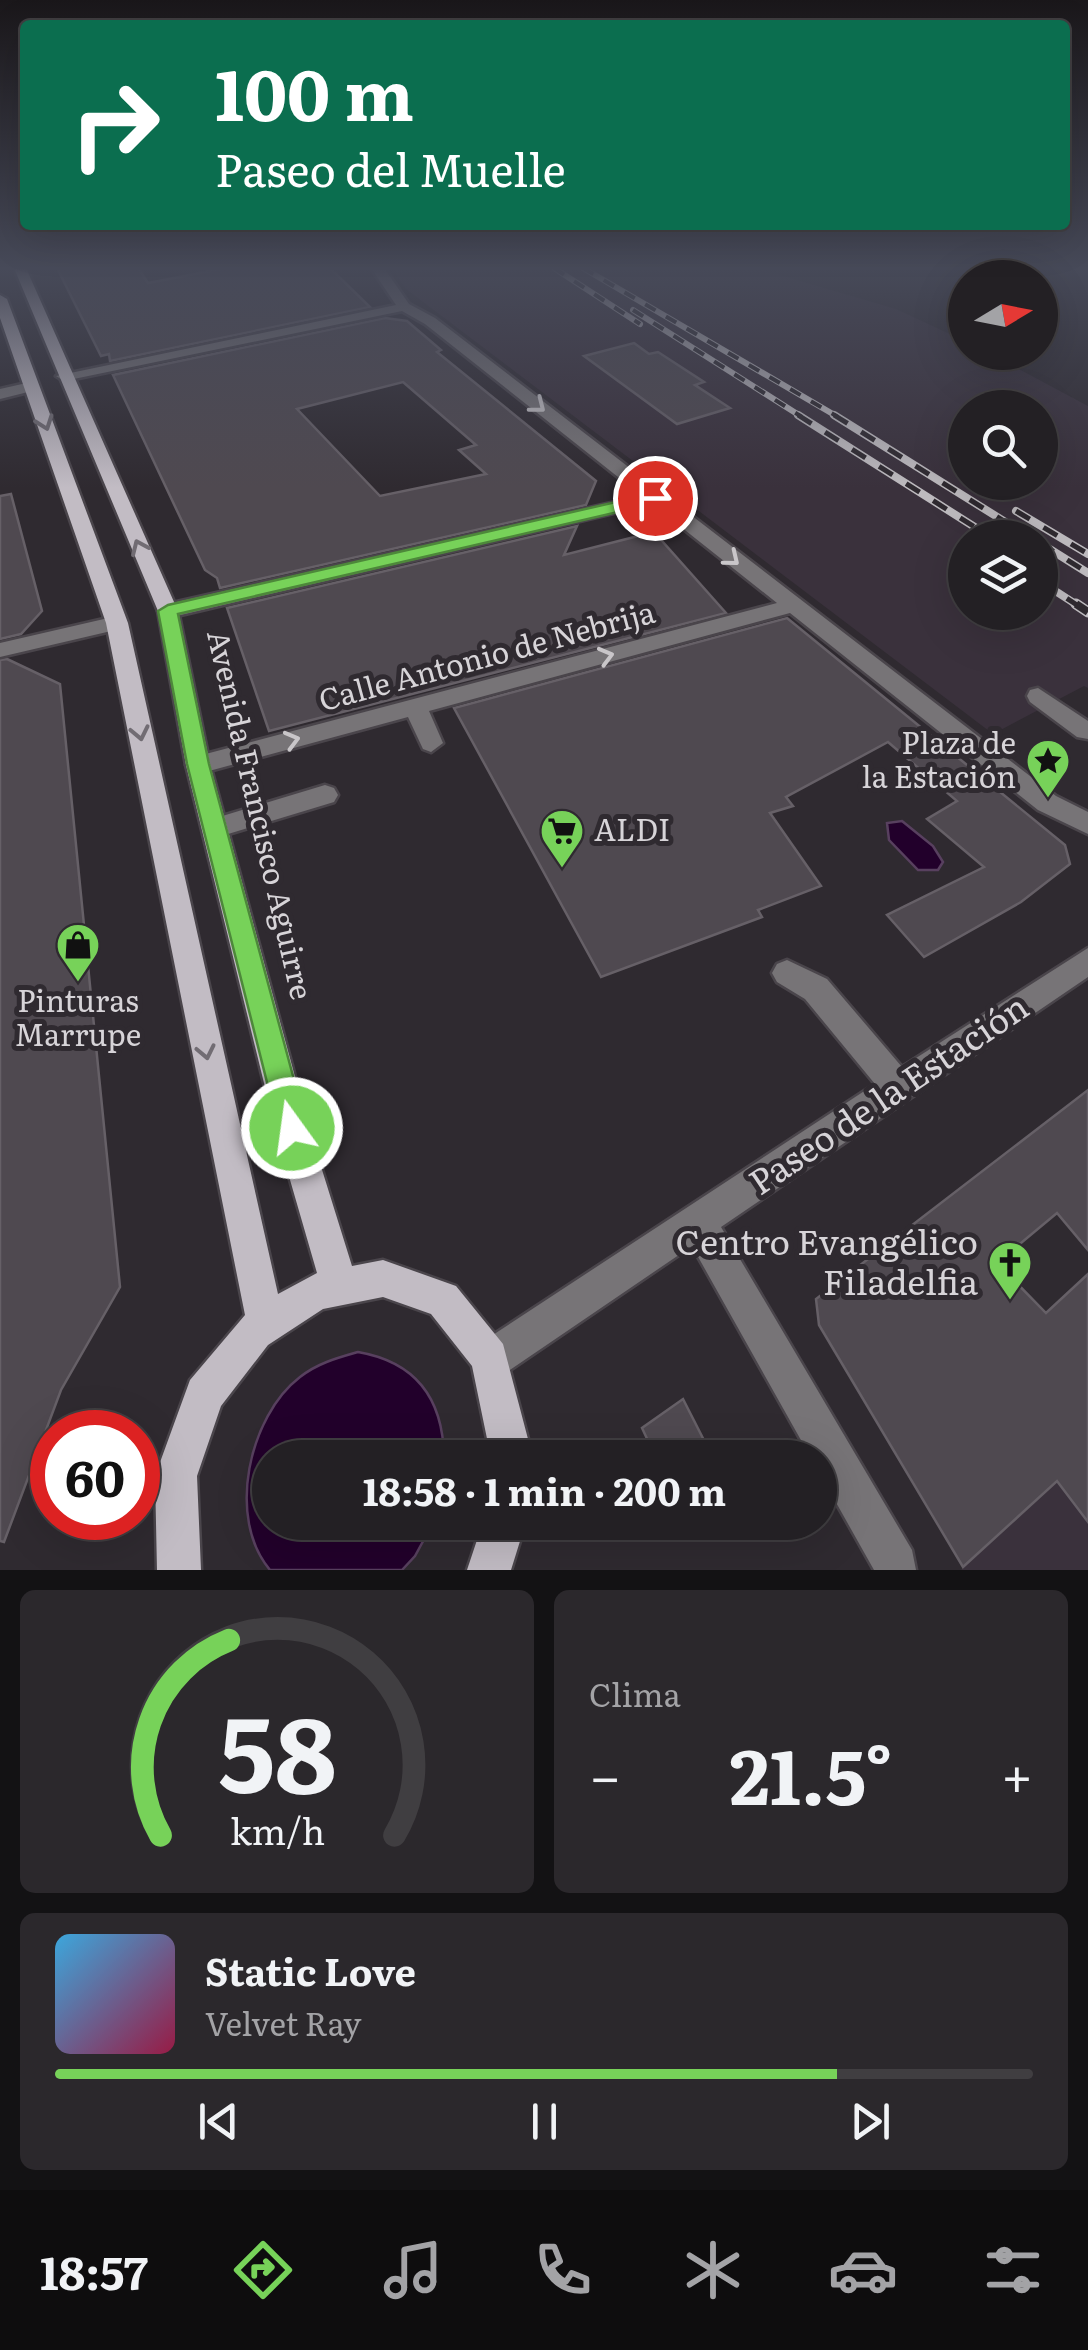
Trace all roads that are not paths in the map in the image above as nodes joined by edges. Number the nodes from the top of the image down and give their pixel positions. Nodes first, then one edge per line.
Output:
1 (16, 341) edge
2 (50, 341) edge
3 (235, 341) edge
4 (455, 341) edge
5 (64, 376) junction
6 (32, 387) junction
7 (0, 394) edge
8 (655, 498) junction
9 (791, 606) junction
10 (168, 611) junction
11 (116, 622) junction
12 (0, 650) edge
13 (1038, 696) dead end
14 (416, 708) junction
15 (1085, 731) dead end
16 (431, 743) dead end
17 (198, 764) junction
18 (325, 795) dead end
19 (1088, 824) edge
20 (216, 828) junction
21 (1088, 960) edge
22 (788, 972) dead end
23 (899, 1088) junction
24 (699, 1224) junction
25 (338, 1281) junction
26 (265, 1319) junction
27 (490, 1360) junction
28 (510, 1440) edge
29 (499, 1540) edge
30 (896, 1566) dead end
31 (179, 1570) edge
32 (489, 1570) edge

1 - 6 main road
2 - 5 main road, Avenida Francisco Aguirre
3 - 5 street
4 -> 8 street
10 -> 5 main road, Avenida Francisco Aguirre
6 - 7 street
6 -> 11 main road
8 -> 9 street
8 - 10 street
14 -> 9 street, Calle Antonio de Nebrija
9 - 19 street
10 - 17 main road, Avenida Francisco Aguirre
11 - 12 street
11 -> 26 main road
13 - 15 street
14 - 16 street
17 -> 14 street, Calle Antonio de Nebrija
17 - 20 main road, Avenida Francisco Aguirre
18 - 20 street
20 - 25 main road, Avenida Francisco Aguirre
21 - 23 street, Paseo de la Estación
22 - 23 street
23 - 24 street, Paseo de la Estación
24 - 27 street, Paseo de la Estación
24 - 30 street
25 - 26 main road
25 - 27 main road
26 - 31 main road
27 - 28 main road
29 - 32 main road

